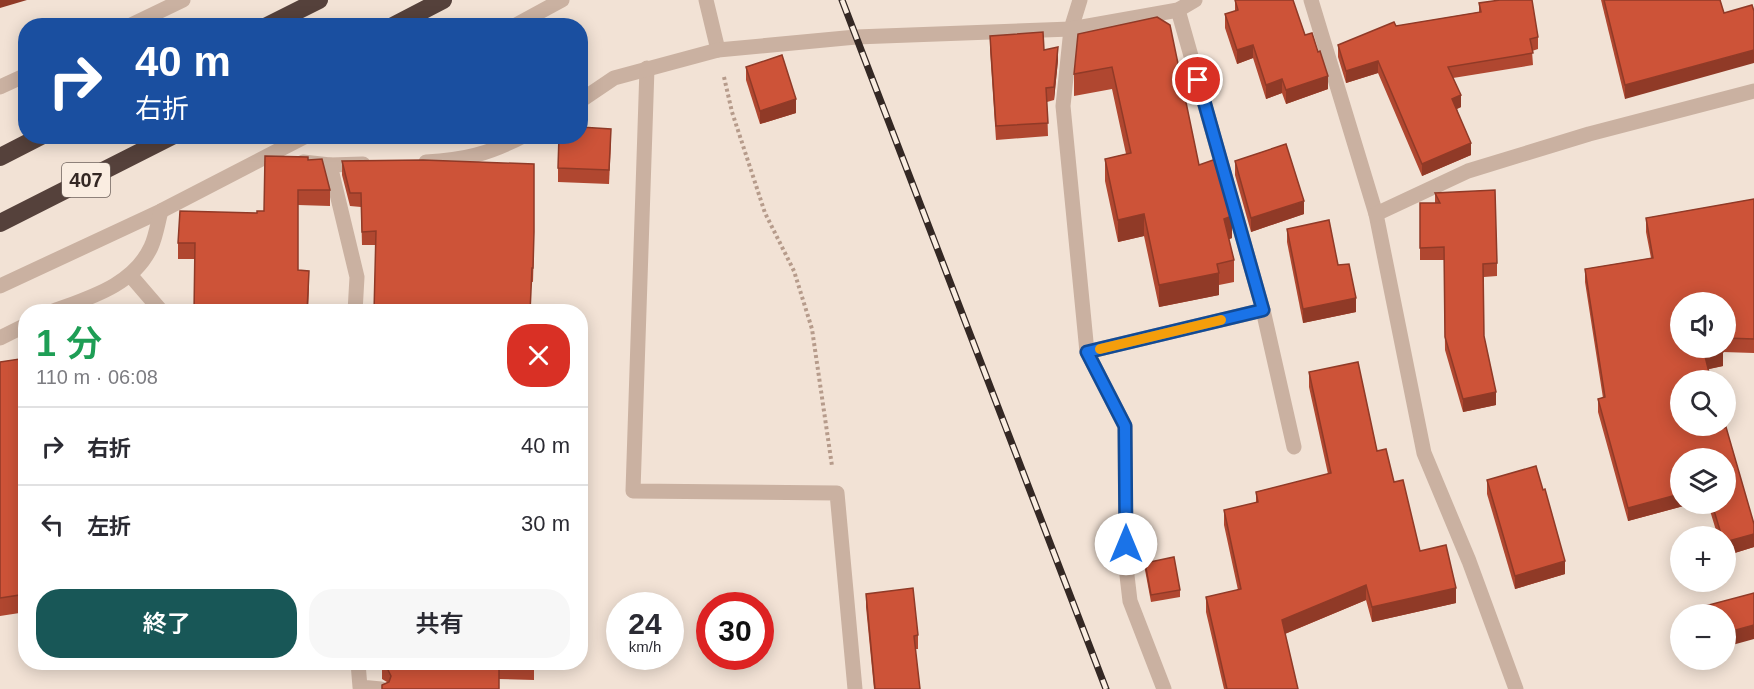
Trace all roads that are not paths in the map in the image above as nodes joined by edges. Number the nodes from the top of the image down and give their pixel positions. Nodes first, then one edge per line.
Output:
1 (183, 0) edge
2 (319, 0) edge
3 (443, 0) edge
4 (562, 0) edge
5 (706, 0) edge
6 (1080, 0) edge
7 (1195, 0) edge
8 (1311, 0) edge
9 (1178, 10) junction
10 (146, 18) edge
11 (283, 18) edge
12 (408, 18) edge
13 (529, 18) edge
14 (1071, 28) junction
15 (718, 50) junction
16 (647, 68) junction
17 (18, 79) edge
18 (0, 87) edge
19 (1754, 91) edge
20 (588, 96) edge
21 (25, 144) edge
22 (156, 144) edge
23 (291, 144) edge
24 (508, 144) edge
25 (0, 157) edge
26 (267, 157) junction
27 (410, 162) edge
28 (375, 164) edge
29 (330, 165) junction
30 (161, 211) junction
31 (1376, 214) junction
32 (0, 223) edge
33 (131, 276) junction
34 (0, 286) edge
35 (72, 304) edge
36 (155, 304) edge
37 (355, 304) edge
38 (1263, 310) junction
39 (18, 329) edge
40 (0, 339) edge
41 (1087, 352) junction
42 (1294, 447) dead end
43 (359, 670) edge
44 (381, 689) edge
45 (855, 689) edge
46 (1164, 689) edge
47 (1516, 689) edge

1 - 10 street
2 - 11 highway
3 - 12 highway
4 - 13 street
5 - 15 street
6 - 14 street
7 - 9 street
8 - 31 street
9 - 14 street
9 - 38 street
14 - 15 street
14 - 41 street
15 - 16 street
16 - 20 street
16 - 45 street
17 - 18 street
19 - 31 street
21 - 25 highway
22 - 32 highway, 407
23 - 26 street
24 - 27 street
26 - 29 street
26 - 30 street
28 - 29 street
29 - 37 street
30 - 33 street
30 - 34 street
31 - 47 street
33 - 35 street
33 - 36 street
38 - 41 street
38 - 42 street
39 - 40 street
41 - 46 street
43 - 44 street

